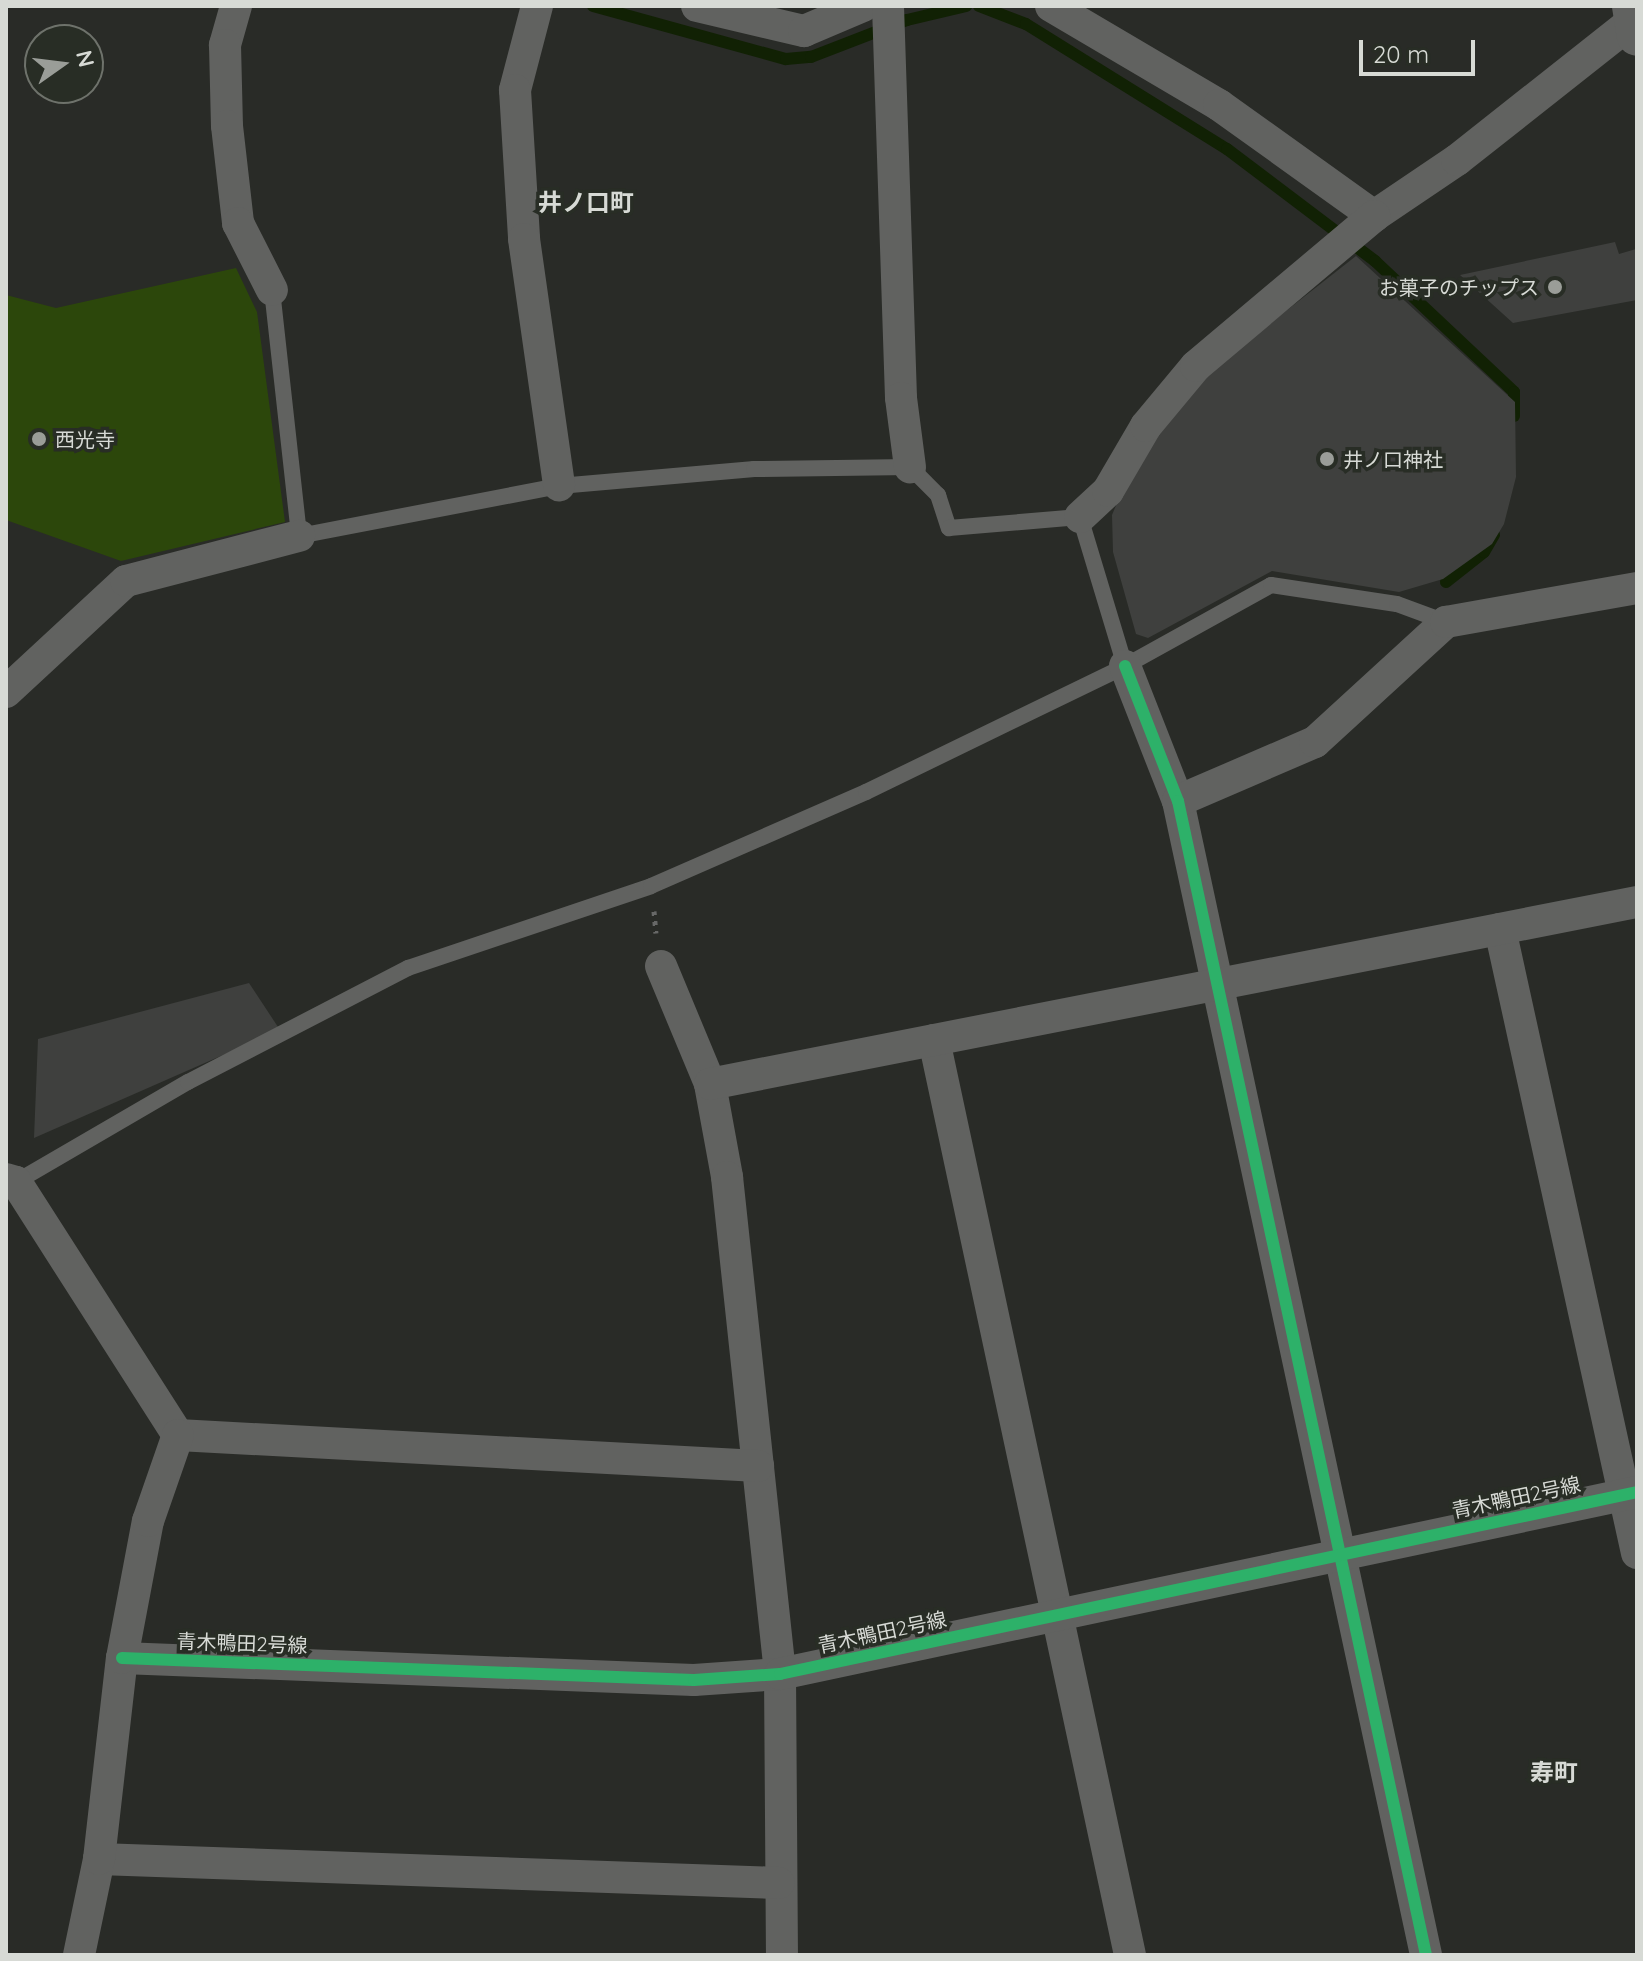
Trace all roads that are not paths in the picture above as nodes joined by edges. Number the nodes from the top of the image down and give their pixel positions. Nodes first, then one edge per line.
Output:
1 (236, 6) edge
2 (697, 6) edge
3 (863, 6) edge
4 (888, 6) edge
5 (1051, 6) edge
6 (535, 12) edge
7 (1634, 21) edge
8 (1374, 216) junction
9 (272, 290) joint
10 (910, 467) junction
11 (559, 486) junction
12 (1080, 517) junction
13 (299, 536) junction
14 (1637, 588) edge
15 (1446, 622) junction
16 (1125, 666) junction
17 (6, 692) edge
18 (1178, 801) junction
19 (1637, 902) edge
20 (1500, 929) junction
21 (661, 966) road end
22 (1217, 985) junction
23 (934, 1040) junction
24 (710, 1084) junction
25 (11, 1180) edge
26 (178, 1435) junction
27 (758, 1466) junction
28 (1631, 1493) edge
29 (1637, 1553) edge
30 (1340, 1555) junction
31 (1058, 1615) junction
32 (122, 1658) junction
33 (780, 1674) junction
34 (99, 1859) junction
35 (779, 1883) junction
36 (79, 1955) edge
37 (782, 1955) edge
38 (1130, 1955) edge
39 (1426, 1955) edge

1 - 9 street
2 - 3 street
4 - 10 street
5 - 8 street
6 - 11 street
7 - 8 street
8 - 12 street
9 - 13 lane
10 - 11 lane
10 - 12 lane
11 - 13 lane
12 - 16 lane
13 - 17 street
14 - 15 street
15 - 16 lane
15 - 18 street
16 - 18 street
16 - 25 lane
18 - 22 street
19 - 20 street
20 - 22 street
20 - 28 street
21 - 24 street
22 - 23 street
22 - 30 street
23 - 24 street
23 - 31 street
24 - 27 street
25 - 26 street
26 - 27 street
26 - 32 street
27 - 33 street
28 - 29 street
28 - 30 street, 青木鴨田2号線
30 - 31 street, 青木鴨田2号線
30 - 39 street
31 - 33 street, 青木鴨田2号線
31 - 38 street
32 - 33 street, 青木鴨田2号線
32 - 34 street
33 - 35 street
34 - 35 street
34 - 36 street
35 - 37 street

